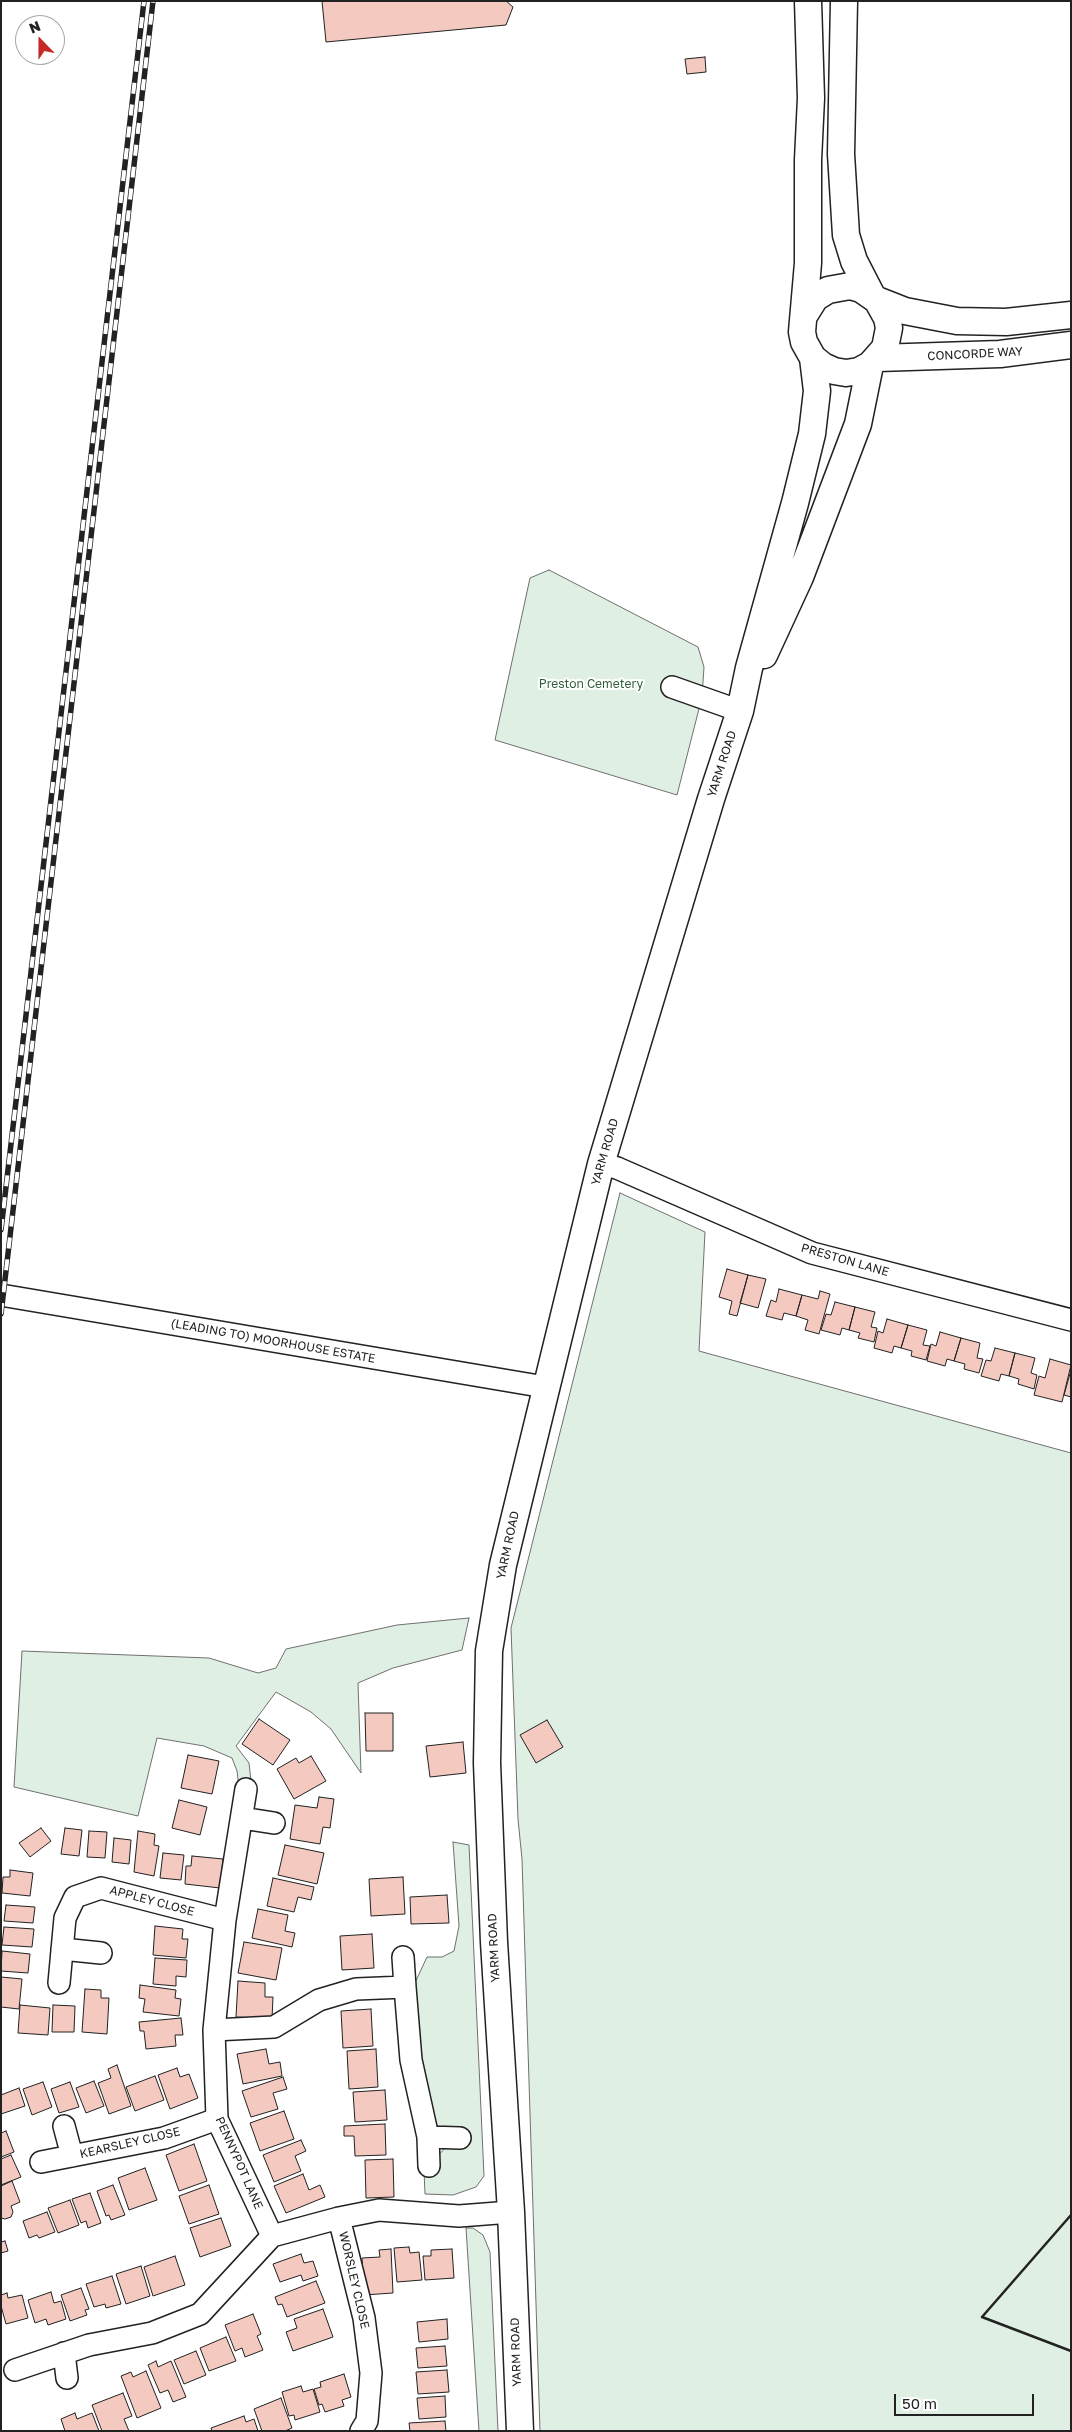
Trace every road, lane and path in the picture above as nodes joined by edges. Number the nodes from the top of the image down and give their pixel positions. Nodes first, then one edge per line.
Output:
1 (808, 1) edge
2 (844, 1) edge
3 (874, 297) junction
4 (805, 314) junction
5 (1071, 315) edge
6 (1071, 345) edge
7 (813, 358) junction
8 (874, 361) junction
9 (672, 687) dead end
10 (743, 700) junction
11 (601, 1164) junction
12 (1, 1296) edge
13 (1071, 1320) edge
14 (545, 1387) junction
15 (246, 1789) dead end
16 (242, 1818) junction
17 (274, 1823) dead end
18 (225, 1920) junction
19 (62, 1949) junction
20 (101, 1953) dead end
21 (403, 1957) dead end
22 (59, 1984) dead end
23 (404, 1987) junction
24 (214, 2030) junction
25 (217, 2120) junction
26 (64, 2126) dead end
27 (428, 2137) junction
28 (460, 2138) dead end
29 (72, 2156) junction
30 (41, 2162) dead end
31 (429, 2166) dead end
32 (511, 2212) junction
33 (339, 2218) junction
34 (272, 2236) junction
35 (64, 2352) junction
36 (15, 2370) dead end
37 (67, 2378) dead end
38 (361, 2431) edge
39 (520, 2431) edge

1 - 4 main road
2 - 3 main road
3 - 4 main road
3 - 5 main road
3 - 8 main road
4 - 7 main road
6 - 8 main road, CONCORDE WAY
7 - 8 main road
7 - 10 main road
8 - 10 main road
9 - 10 street
10 - 11 main road, YARM ROAD
11 - 13 street, PRESTON LANE
11 - 14 main road, YARM ROAD
12 - 14 street, (LEADING TO) MOORHOUSE ESTATE
14 - 32 main road, YARM ROAD
15 - 16 street, PENNYPOT LANE
16 - 17 street
16 - 18 street, PENNYPOT LANE
18 - 19 street, APPLEY CLOSE
18 - 24 street, PENNYPOT LANE
19 - 20 street
19 - 22 street, APPLEY CLOSE
21 - 23 street
23 - 24 street
23 - 27 street
24 - 25 street, PENNYPOT LANE
25 - 29 street, KEARSLEY CLOSE
25 - 34 street, PENNYPOT LANE
26 - 29 street, KEARSLEY CLOSE
27 - 28 street
27 - 31 street
29 - 30 street, KEARSLEY CLOSE
32 - 33 street
32 - 39 main road, YARM ROAD
33 - 34 street
33 - 38 street, WORSLEY CLOSE
34 - 35 street
35 - 36 street
35 - 37 street

